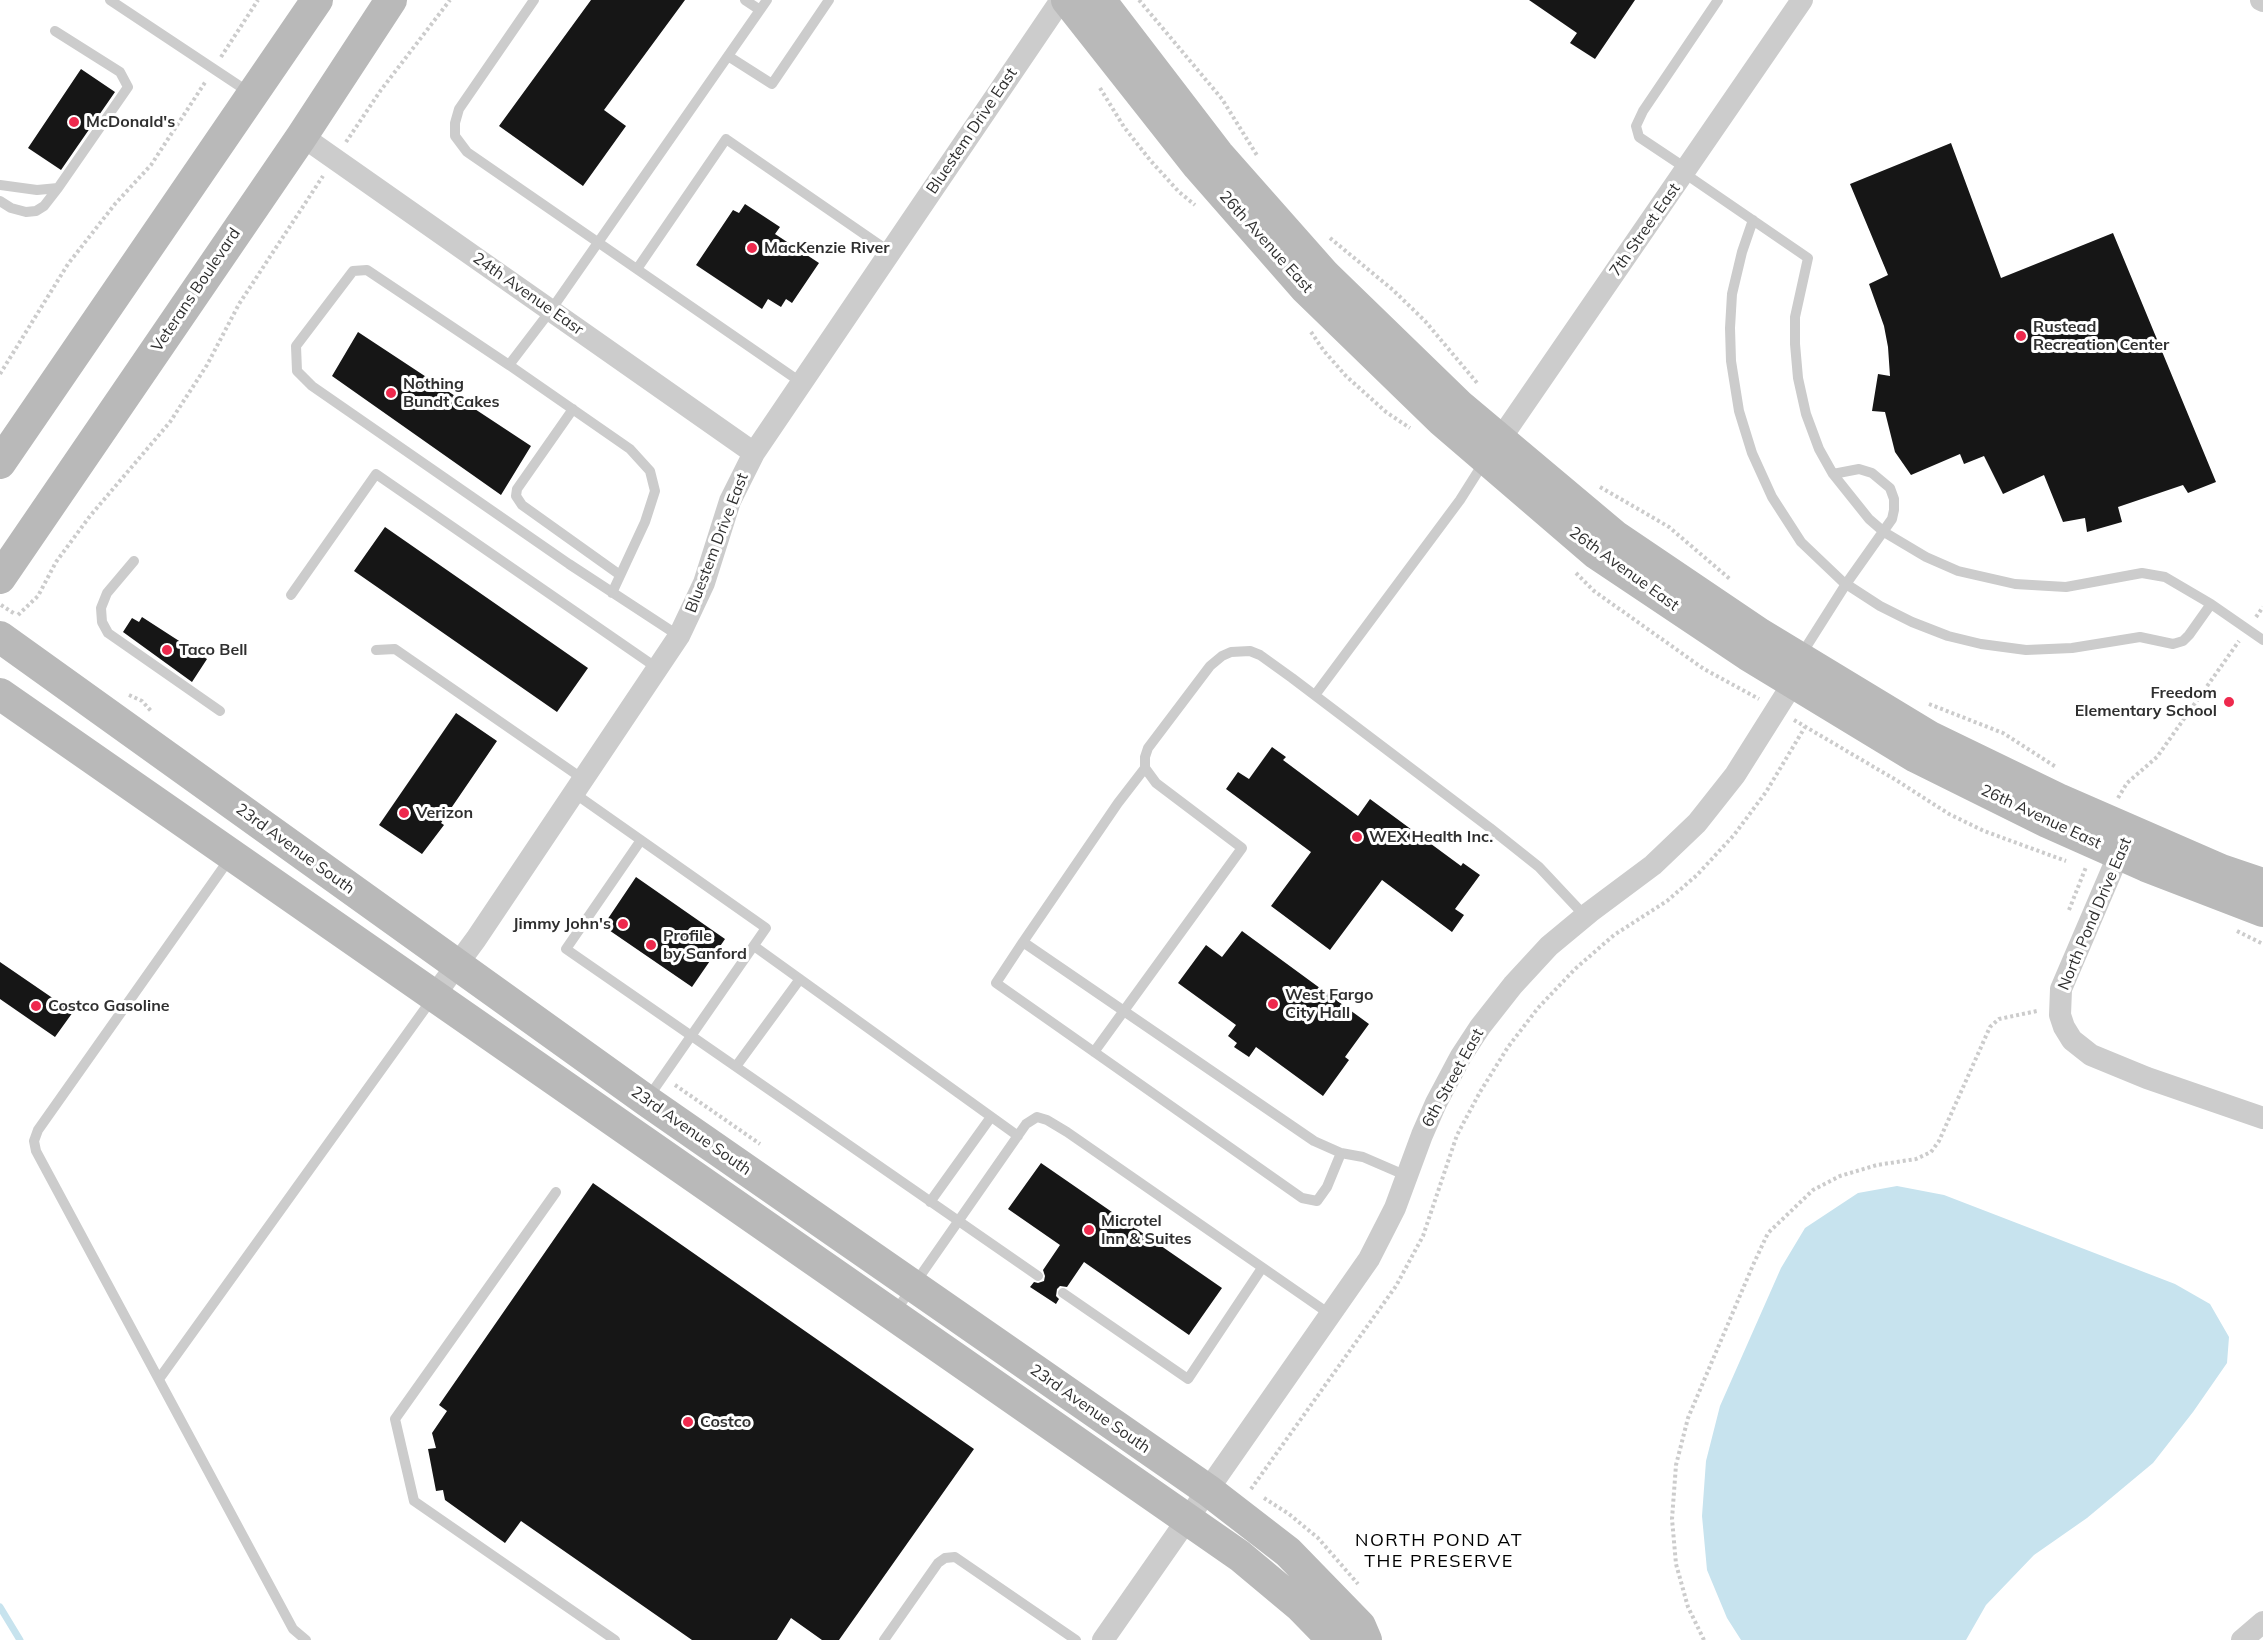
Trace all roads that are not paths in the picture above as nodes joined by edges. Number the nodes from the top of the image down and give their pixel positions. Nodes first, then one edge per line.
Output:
1 (110, 0) edge
2 (317, 0) edge
3 (391, 0) edge
4 (534, 0) edge
5 (745, 0) edge
6 (767, 0) edge
7 (830, 0) edge
8 (1061, 0) edge
9 (1067, 0) edge
10 (1100, 0) edge
11 (1718, 0) edge
12 (1802, 0) edge
13 (760, 10) junction
14 (56, 31) dead end
15 (728, 56) junction
16 (252, 95) junction
17 (302, 136) junction
18 (1686, 171) junction
19 (0, 185) edge
20 (58, 188) junction
21 (0, 201) edge
22 (1753, 220) junction
23 (597, 242) junction
24 (890, 252) junction
25 (637, 269) junction
26 (551, 310) junction
27 (509, 365) junction
28 (802, 382) junction
29 (573, 409) junction
30 (1493, 449) junction
31 (754, 453) junction
32 (0, 463) edge
33 (1833, 474) junction
34 (1884, 532) junction
35 (134, 561) dead end
36 (620, 575) junction
37 (0, 578) edge
38 (1846, 584) junction
39 (612, 592) junction
40 (291, 595) dead end
41 (2211, 604) junction
42 (9, 626) edge
43 (679, 636) junction
44 (2263, 640) edge
45 (376, 650) dead end
46 (657, 668) junction
47 (1796, 670) junction
48 (0, 694) edge
49 (1315, 695) junction
50 (220, 711) dead end
51 (1145, 768) junction
52 (578, 786) junction
53 (2123, 829) junction
54 (641, 840) junction
55 (232, 855) junction
56 (2263, 884) edge
57 (2263, 911) edge
58 (1585, 916) junction
59 (1023, 942) junction
60 (754, 946) junction
61 (457, 965) junction
62 (800, 979) junction
63 (434, 996) junction
64 (1124, 1011) junction
65 (692, 1035) junction
66 (1094, 1052) junction
67 (737, 1065) junction
68 (655, 1089) junction
69 (991, 1117) junction
70 (2263, 1118) edge
71 (1018, 1136) junction
72 (1341, 1153) junction
73 (1407, 1176) junction
74 (556, 1192) dead end
75 (930, 1202) junction
76 (958, 1221) junction
77 (1262, 1268) junction
78 (1038, 1276) dead end
79 (912, 1286) junction
80 (1063, 1293) dead end
81 (893, 1315) junction
82 (1331, 1315) junction
83 (159, 1379) junction
84 (1216, 1480) junction
85 (1187, 1519) junction
86 (2263, 1622) edge
87 (306, 1640) edge
88 (615, 1640) edge
89 (884, 1640) edge
90 (1076, 1640) edge
91 (1103, 1640) edge
92 (1334, 1640) edge
93 (1366, 1640) edge
94 (2242, 1640) edge

1 - 16 lane
2 - 16 street
3 - 17 street, Veterans Boulevard
4 - 23 lane
5 - 13 lane
6 - 13 lane
7 - 15 lane
8 - 24 street, Bluestem Drive East
9 - 30 street, 26th Avenue East
10 - 30 street, 26th Avenue East
11 - 18 lane
12 - 18 street, 7th Street East
13 - 15 lane
14 - 20 lane
15 - 23 lane
16 - 32 street
17 - 26 street, 24th Avenue Easr
17 - 37 street, Veterans Boulevard
18 - 22 lane
18 - 30 street, 7th Street East
19 - 20 lane
20 - 21 lane
22 - 33 lane
22 - 38 lane
23 - 25 lane
23 - 26 lane
24 - 25 lane
24 - 28 street, Bluestem Drive East
25 - 28 lane
26 - 27 lane
26 - 31 street, 24th Avenue Easr
27 - 29 lane
27 - 39 lane
28 - 31 street, Bluestem Drive East
29 - 36 lane
29 - 36 lane
30 - 47 street, 26th Avenue East
30 - 49 lane
31 - 43 street, Bluestem Drive East
33 - 34 lane
33 - 34 lane
34 - 38 lane
34 - 41 lane
35 - 50 lane
36 - 39 lane
38 - 41 lane
38 - 47 lane
39 - 43 lane
40 - 46 lane
41 - 44 lane
42 - 61 street, 23rd Avenue South
43 - 46 street, Bluestem Drive East
45 - 52 lane
46 - 52 street, Bluestem Drive East
47 - 53 street, 26th Avenue East
47 - 58 street, 6th Street East
48 - 55 street
49 - 51 lane
49 - 58 lane
51 - 59 lane
51 - 64 lane
52 - 54 lane
52 - 61 street, Bluestem Drive East
53 - 56 street, 26th Avenue East
53 - 57 street, 26th Avenue East
53 - 70 street, North Pond Drive East
54 - 60 lane
54 - 65 lane
55 - 63 street
55 - 83 lane
58 - 73 street, 6th Street East
59 - 64 lane
59 - 66 lane
60 - 62 lane
60 - 65 lane
61 - 63 street, Bluestem Drive East
61 - 68 street, 23rd Avenue South
62 - 67 lane
62 - 69 lane
63 - 81 street
63 - 83 lane
64 - 66 lane
64 - 72 lane
65 - 67 lane
65 - 68 lane
66 - 72 lane
67 - 75 lane
68 - 79 street, 23rd Avenue South
69 - 71 lane
69 - 75 lane
71 - 76 lane
71 - 77 lane
72 - 73 lane
73 - 82 street, 6th Street East
74 - 88 lane
75 - 76 lane
76 - 78 lane
76 - 79 lane
77 - 80 lane
77 - 82 lane
79 - 81 lane
79 - 84 street, 23rd Avenue South
81 - 85 street
82 - 84 street, 6th Street East
83 - 87 lane
84 - 85 street, 6th Street East
84 - 93 street, 23rd Avenue South
85 - 91 street, 6th Street East
85 - 92 street
86 - 94 street
89 - 90 lane

